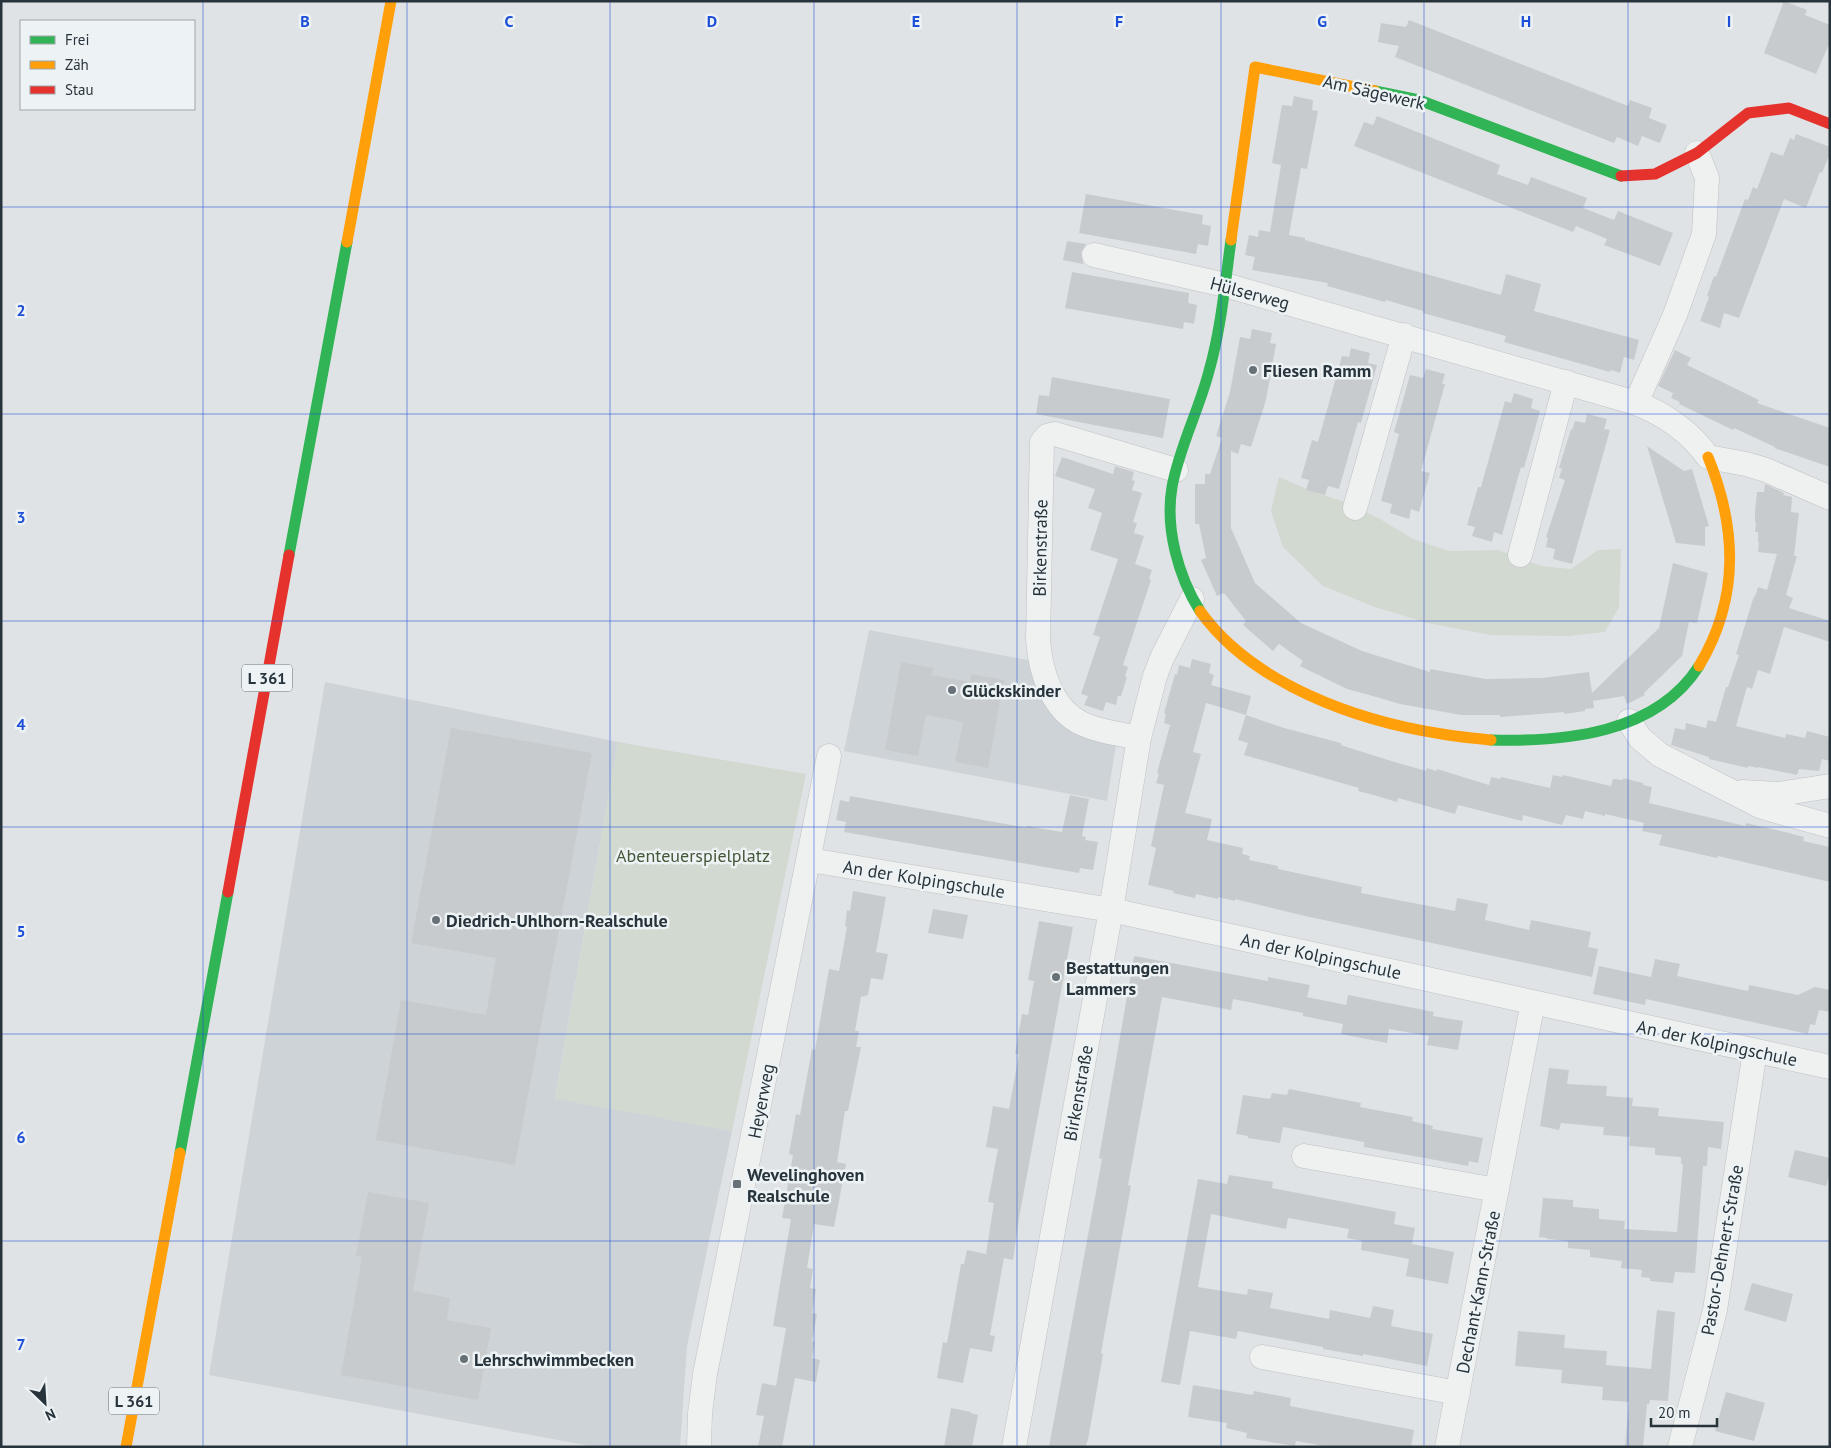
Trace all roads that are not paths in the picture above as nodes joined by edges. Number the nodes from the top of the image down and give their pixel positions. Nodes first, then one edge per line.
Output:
1 (391, 1) edge
2 (1830, 124) edge
3 (1697, 153) junction
4 (1094, 255) dead end
5 (1225, 286) junction
6 (1404, 335) junction
7 (1566, 382) junction
8 (1636, 403) junction
9 (1708, 457) junction
10 (1176, 470) junction
11 (1830, 498) edge
12 (1355, 508) dead end
13 (1520, 555) dead end
14 (1192, 599) junction
15 (1629, 721) junction
16 (1139, 738) junction
17 (829, 756) dead end
18 (1830, 786) edge
19 (1728, 789) junction
20 (1830, 826) edge
21 (810, 860) junction
22 (1111, 910) junction
23 (1533, 1002) junction
24 (1754, 1051) junction
25 (1830, 1067) edge
26 (1304, 1156) dead end
27 (1497, 1190) junction
28 (1262, 1356) dead end
29 (1458, 1393) junction
30 (126, 1447) edge
31 (699, 1447) edge
32 (1014, 1447) edge
33 (1447, 1447) edge
34 (1680, 1447) edge

1 - 30 street, L 361
2 - 3 street, Am Sägewerk
3 - 5 street, Am Sägewerk
3 - 8 street
4 - 5 street, Hülserweg
5 - 6 street, Hülserweg
5 - 10 street
6 - 7 street, Hülserweg
6 - 12 street
7 - 8 street, Hülserweg
7 - 13 street
8 - 9 street, Hülserweg
9 - 11 street
9 - 15 street
10 - 14 street
10 - 16 street, Birkenstraße
14 - 15 street
14 - 16 street, Birkenstraße
15 - 19 street
16 - 22 street, Birkenstraße
17 - 21 street, Heyerweg
18 - 19 street
19 - 20 street
21 - 22 street, An der Kolpingschule
21 - 31 street, Heyerweg
22 - 23 street, An der Kolpingschule
22 - 32 street, Birkenstraße
23 - 24 street, An der Kolpingschule
23 - 27 street, Dechant-Kann-Straße
24 - 25 street, An der Kolpingschule
24 - 34 street, Pastor-Dehnert-Straße
26 - 27 street, Dechant-Kann-Straße
27 - 29 street, Dechant-Kann-Straße
28 - 29 street, Dechant-Kann-Straße
29 - 33 street, Dechant-Kann-Straße

